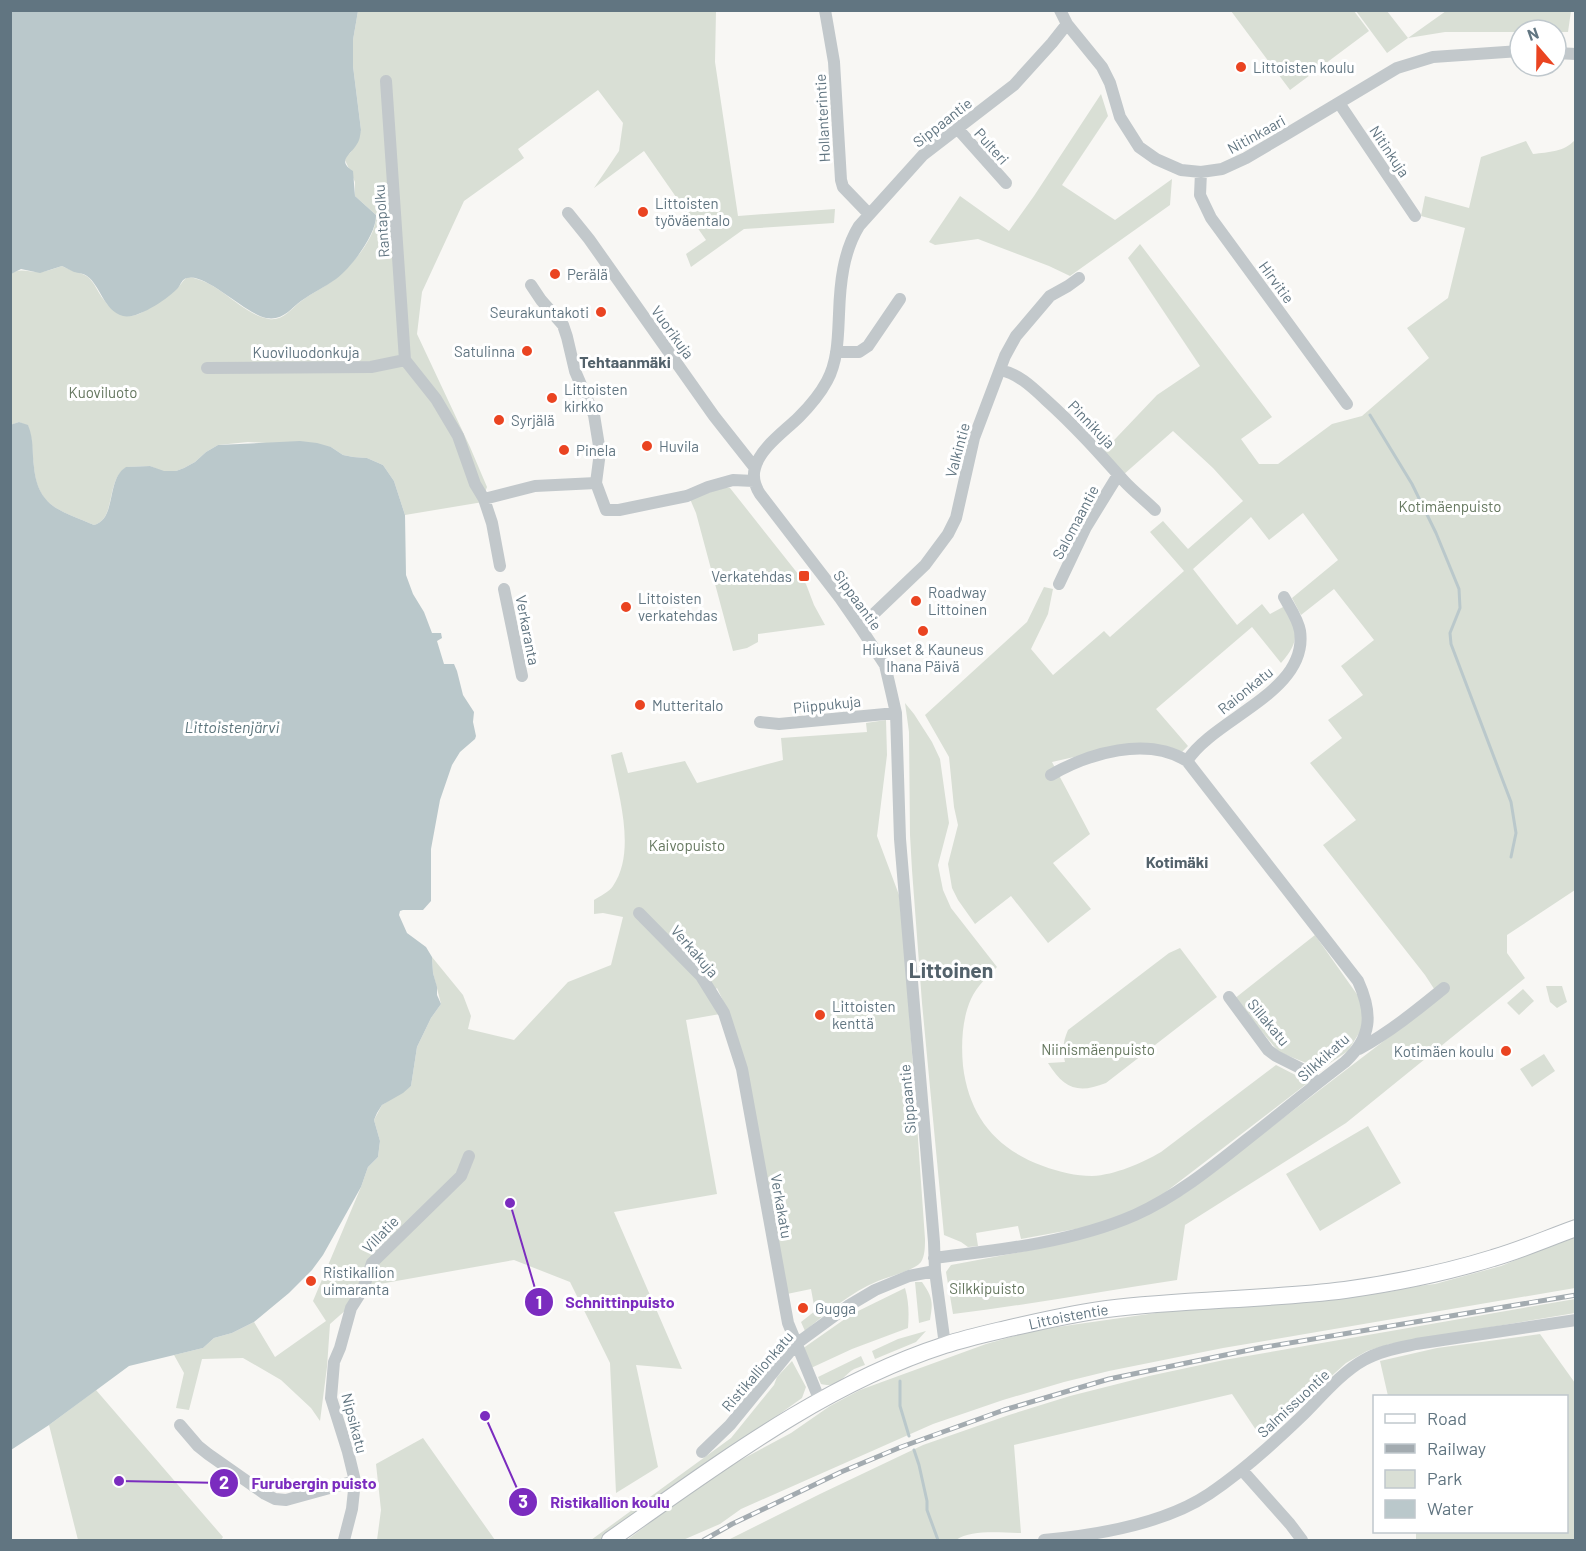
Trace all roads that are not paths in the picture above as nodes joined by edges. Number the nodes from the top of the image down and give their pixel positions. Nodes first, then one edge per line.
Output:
1 (825, 10) edge
2 (1060, 10) edge
3 (1067, 24) junction
4 (1508, 52) edge
5 (386, 81) dead end
6 (1339, 103) junction
7 (957, 128) junction
8 (1201, 172) junction
9 (1006, 183) dead end
10 (568, 213) dead end
11 (869, 214) junction
12 (1415, 216) dead end
13 (1079, 278) dead end
14 (531, 285) dead end
15 (900, 299) dead end
16 (836, 352) junction
17 (405, 360) junction
18 (207, 368) dead end
19 (1000, 370) junction
20 (1347, 404) dead end
21 (754, 475) junction
22 (1118, 475) junction
23 (596, 483) junction
24 (484, 499) junction
25 (1155, 510) dead end
26 (500, 566) dead end
27 (1059, 584) dead end
28 (504, 589) dead end
29 (1284, 597) dead end
30 (860, 627) junction
31 (522, 676) dead end
32 (896, 713) junction
33 (760, 722) dead end
34 (1187, 761) junction
35 (1052, 775) dead end
36 (639, 913) dead end
37 (1444, 988) dead end
38 (1228, 997) dead end
39 (724, 1013) joint
40 (1358, 1049) junction
41 (1318, 1083) junction
42 (469, 1156) dead end
43 (1575, 1227) edge
44 (935, 1265) junction
45 (1575, 1320) edge
46 (796, 1344) junction
47 (945, 1345) junction
48 (340, 1348) joint
49 (820, 1401) junction
50 (180, 1425) dead end
51 (702, 1452) dead end
52 (1242, 1470) junction
53 (355, 1481) junction
54 (344, 1540) edge
55 (610, 1540) edge
56 (1044, 1540) edge
57 (1302, 1540) edge

1 - 11 street, Hollanterintie
2 - 3 street
3 - 7 street, Sippaantie
3 - 8 street, Nitinkaari
4 - 6 street, Nitinkaari
5 - 17 street, Rantapolku
6 - 8 street, Nitinkaari
6 - 12 street, Nitinkuja
7 - 9 street, Pulteri
7 - 11 street, Sippaantie
8 - 20 street, Hirvitie
10 - 21 street, Vuorikuja
11 - 16 street, Sippaantie
13 - 19 street, Valkintie
14 - 23 street
15 - 16 street
16 - 21 street, Sippaantie
17 - 18 street, Kuoviluodonkuja
17 - 24 street
19 - 22 street, Pinnikuja
19 - 30 street, Valkintie
21 - 23 street
21 - 30 street, Sippaantie
22 - 25 street, Pinnikuja
22 - 27 street, Salomaantie
23 - 24 street
24 - 26 street
28 - 31 street, Verkaranta
29 - 34 street, Raionkatu
30 - 32 street, Sippaantie
32 - 33 street, Piippukuja
32 - 44 street, Sippaantie
34 - 35 street, Silkkikatu
34 - 40 street, Silkkikatu
36 - 39 street, Verkakuja
37 - 40 street
38 - 41 street, Sillakatu
39 - 46 street, Verkakatu
40 - 41 street, Silkkikatu
41 - 44 street, Silkkikatu
42 - 48 street, Villatie
43 - 47 street, Littoistentie
44 - 46 street, Ristikallionkatu
44 - 47 street, Sippaantie
45 - 52 street, Salmissuontie
46 - 49 street, Verkakatu
46 - 51 street, Ristikallionkatu
47 - 49 street, Littoistentie
48 - 53 street, Nipsikatu
49 - 55 street, Littoistentie
50 - 53 street
52 - 56 street, Salmissuontie
52 - 57 street
53 - 54 street, Nipsikatu

